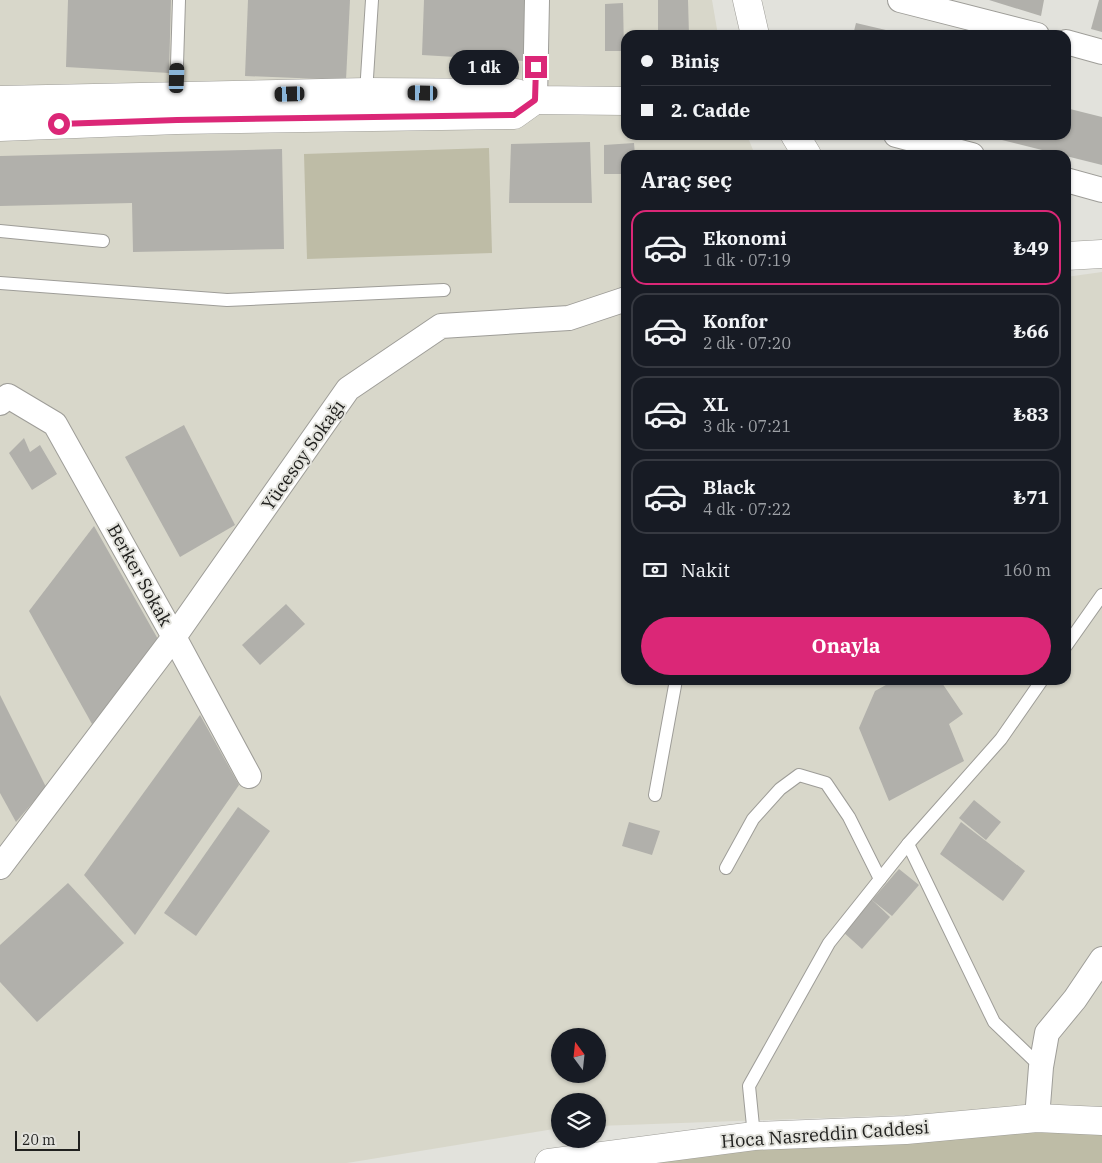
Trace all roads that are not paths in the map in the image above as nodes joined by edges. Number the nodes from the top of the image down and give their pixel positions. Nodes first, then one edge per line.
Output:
1 (179, 0) edge
2 (372, 0) edge
3 (537, 0) edge
4 (747, 0) edge
5 (900, 0) edge
6 (754, 30) edge
7 (1017, 30) edge
8 (1071, 43) edge
9 (1102, 52) edge
10 (0, 100) edge
11 (535, 100) junction
12 (621, 101) edge
13 (366, 104) junction
14 (177, 109) junction
15 (0, 127) edge
16 (915, 140) edge
17 (953, 150) edge
18 (1071, 181) edge
19 (1102, 190) edge
20 (0, 231) edge
21 (103, 241) dead end
22 (1102, 254) edge
23 (1071, 256) edge
24 (0, 282) edge
25 (444, 290) dead end
26 (621, 301) edge
27 (0, 403) edge
28 (1102, 595) edge
29 (174, 637) junction
30 (1071, 639) edge
31 (675, 685) edge
32 (1039, 685) edge
33 (249, 776) dead end
34 (655, 795) dead end
35 (908, 844) junction
36 (0, 867) edge
37 (726, 868) dead end
38 (880, 879) junction
39 (1102, 959) edge
40 (1041, 1067) junction
41 (1037, 1118) junction
42 (1102, 1121) edge
43 (754, 1136) junction
44 (549, 1163) edge

1 - 14 lane
2 - 13 lane
3 - 11 street
4 - 6 street
5 - 7 street
8 - 9 street
10 - 14 street
11 - 12 street
11 - 13 street
13 - 14 street
14 - 15 street
16 - 17 street
18 - 19 street
20 - 21 lane
22 - 23 street
24 - 25 lane
26 - 29 street, Yücesoy Sokağı
27 - 29 street, Berker Sokak
28 - 30 lane
29 - 33 street
29 - 36 street, Berker Sokak
31 - 34 lane
32 - 35 lane
35 - 38 lane
35 - 40 lane
37 - 38 lane
38 - 43 lane
39 - 40 street
40 - 41 street
41 - 42 street, Hoca Nasreddin Caddesi
41 - 43 street, Hoca Nasreddin Caddesi
43 - 44 street, Hoca Nasreddin Caddesi

